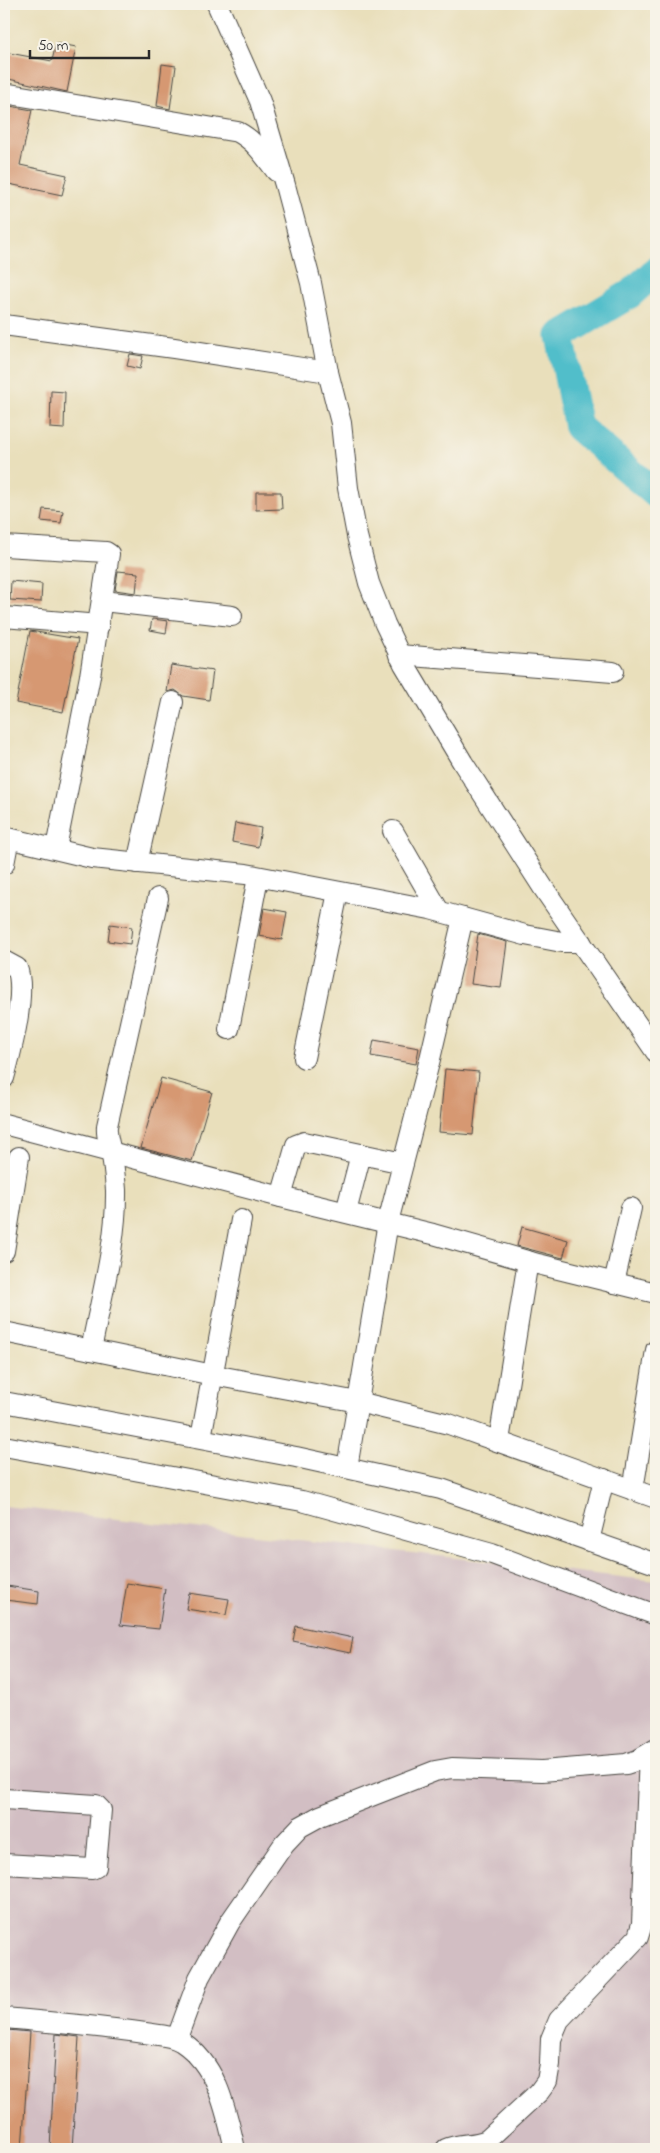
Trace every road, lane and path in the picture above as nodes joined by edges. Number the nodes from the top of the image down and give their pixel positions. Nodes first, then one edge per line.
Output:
1 (217, 4) edge
2 (4, 93) edge
3 (285, 185) junction
4 (4, 325) edge
5 (328, 372) junction
6 (4, 546) edge
7 (103, 601) junction
8 (232, 616) dead end
9 (4, 617) edge
10 (99, 625) junction
11 (400, 655) junction
12 (612, 672) dead end
13 (172, 702) dead end
14 (393, 831) dead end
15 (7, 838) edge
16 (56, 848) junction
17 (137, 863) junction
18 (4, 864) edge
19 (258, 877) junction
20 (338, 892) junction
21 (158, 898) dead end
22 (439, 911) junction
23 (463, 918) junction
24 (581, 942) junction
25 (4, 961) edge
26 (229, 1029) dead end
27 (656, 1052) edge
28 (304, 1058) dead end
29 (4, 1078) edge
30 (4, 1124) edge
31 (111, 1152) junction
32 (361, 1154) junction
33 (19, 1157) dead end
34 (404, 1163) junction
35 (281, 1197) junction
36 (631, 1208) dead end
37 (346, 1212) junction
38 (241, 1220) dead end
39 (388, 1222) junction
40 (4, 1251) edge
41 (528, 1261) junction
42 (614, 1283) junction
43 (656, 1293) edge
44 (4, 1332) edge
45 (91, 1350) junction
46 (656, 1350) edge
47 (213, 1375) junction
48 (4, 1402) edge
49 (358, 1402) junction
50 (202, 1438) junction
51 (499, 1441) junction
52 (4, 1446) edge
53 (347, 1468) junction
54 (604, 1479) junction
55 (633, 1490) junction
56 (656, 1498) edge
57 (589, 1541) junction
58 (656, 1564) edge
59 (656, 1615) edge
60 (653, 1752) edge
61 (4, 1799) edge
62 (4, 1864) edge
63 (650, 1871) edge
64 (4, 2018) edge
65 (177, 2038) junction
66 (235, 2149) edge
67 (446, 2149) edge

1 - 3 street
2 - 3 street
3 - 5 street
4 - 5 street
5 - 11 street
6 - 7 street
7 - 8 street
7 - 10 street
9 - 10 street
10 - 16 street
11 - 12 street
11 - 24 street
13 - 17 street
14 - 22 street
15 - 16 street
15 - 18 street
16 - 17 street
17 - 19 street
19 - 20 street
19 - 26 street
20 - 22 street
20 - 28 street
21 - 31 street
22 - 23 street
23 - 24 street
23 - 34 street
24 - 27 street
25 - 29 street
30 - 31 street
31 - 35 street
31 - 45 street
32 - 34 street
32 - 35 street
32 - 37 street
33 - 40 street
34 - 39 street
35 - 37 street
36 - 42 street
37 - 39 street
38 - 47 street
39 - 41 street
39 - 49 street
41 - 42 street
41 - 51 street
42 - 43 street
44 - 45 street
45 - 47 street
46 - 55 street
47 - 49 street
47 - 50 street
48 - 50 street
49 - 51 street
49 - 53 street
50 - 53 street
51 - 54 street
52 - 59 street
53 - 57 street
54 - 55 street
54 - 57 street
55 - 56 street
57 - 58 street
60 - 63 street
60 - 65 street
61 - 62 street
63 - 67 street
64 - 65 street
65 - 66 street

